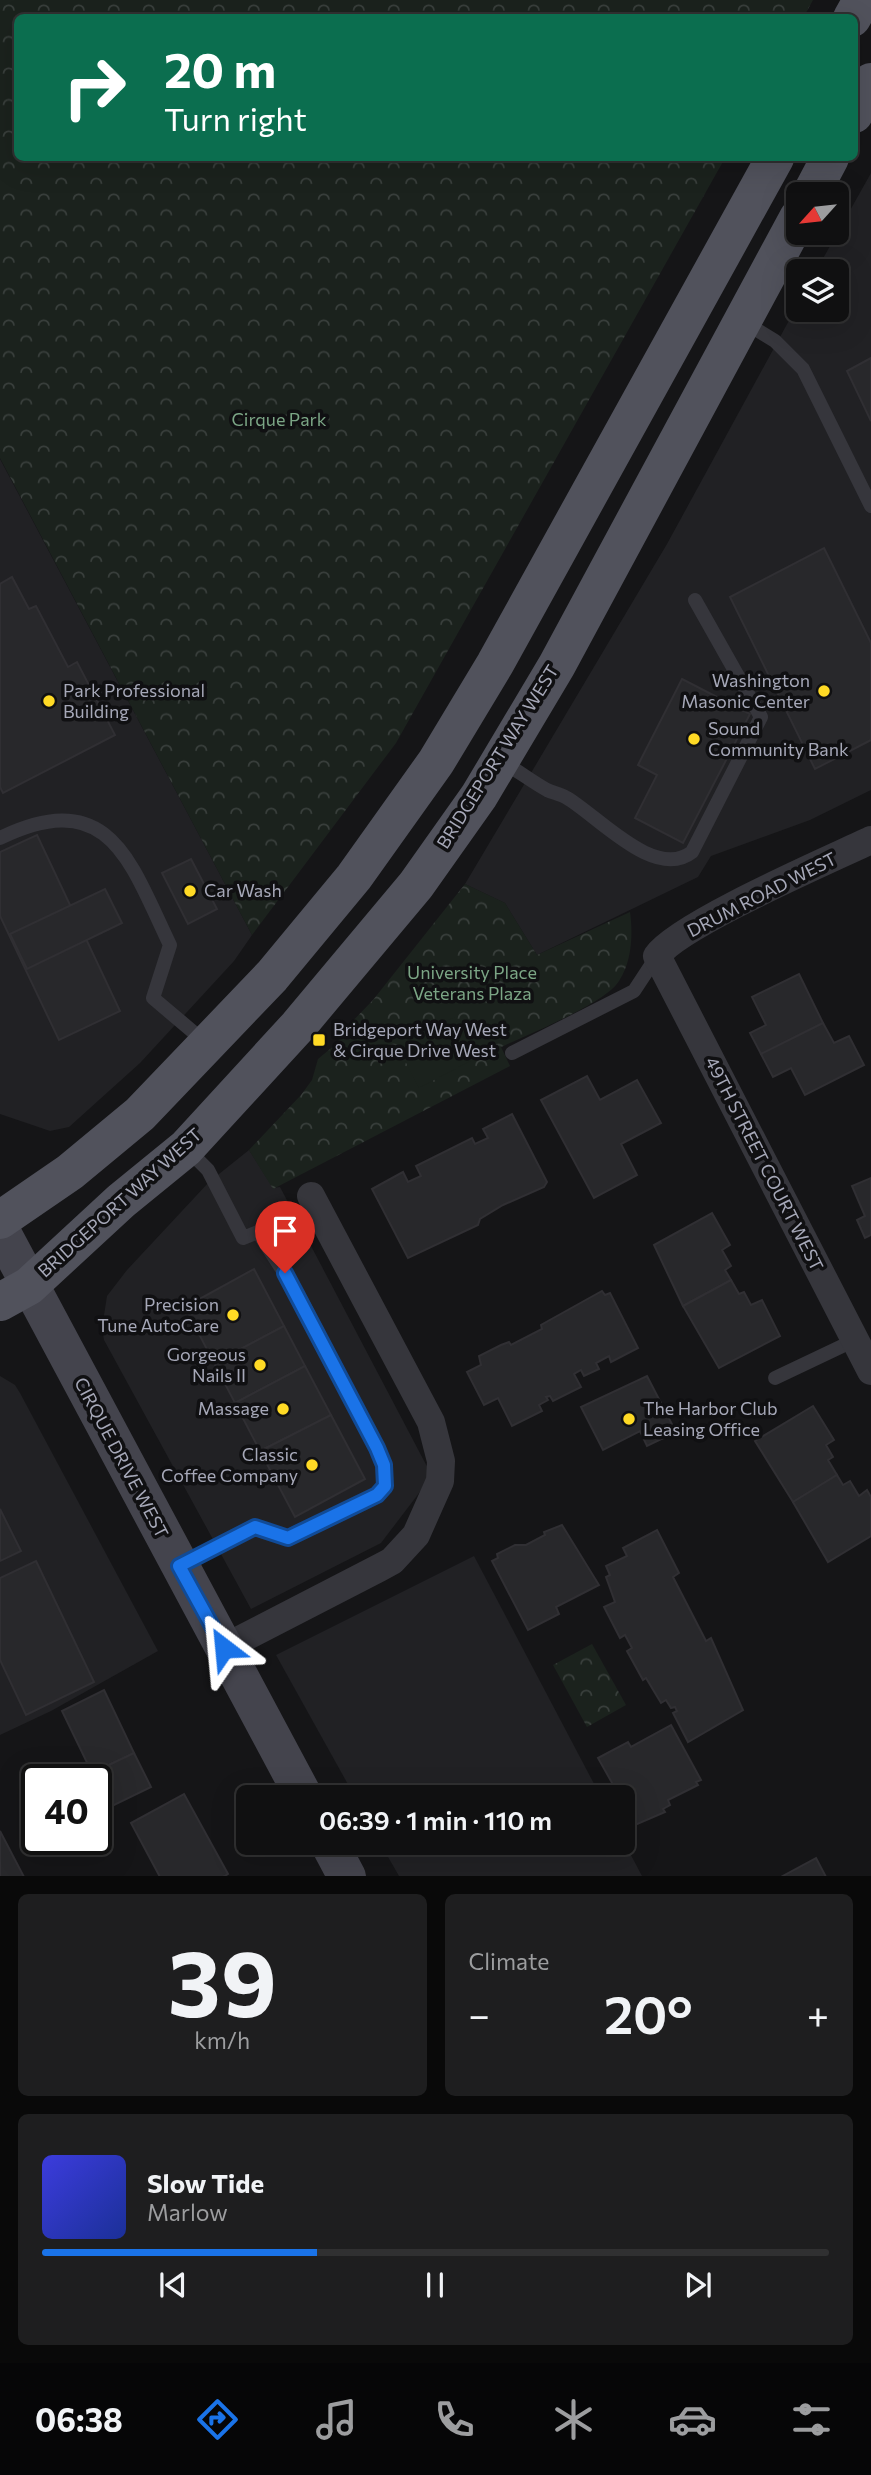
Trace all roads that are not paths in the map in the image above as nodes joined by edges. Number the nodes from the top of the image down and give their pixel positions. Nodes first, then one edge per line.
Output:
1 (871, 82) edge
2 (858, 106) edge
3 (773, 161) edge
4 (828, 161) edge
5 (817, 182) edge
6 (786, 240) edge
7 (742, 321) junction
8 (871, 506) edge
9 (695, 600) dead end
10 (500, 760) junction
11 (0, 838) edge
12 (871, 840) edge
13 (657, 956) junction
14 (209, 1046) junction
15 (512, 1053) dead end
16 (186, 1148) junction
17 (311, 1196) dead end
18 (0, 1220) edge
19 (0, 1228) edge
20 (14, 1294) edge
21 (855, 1340) junction
22 (871, 1371) edge
23 (775, 1378) dead end
24 (179, 1566) junction
25 (224, 1648) junction
26 (298, 1785) edge
27 (335, 1855) edge
28 (346, 1876) edge

1 - 2 main road
3 - 14 main road
4 - 5 main road
6 - 7 main road, BRIDGEPORT WAY WEST
7 - 8 lane
7 - 10 main road, BRIDGEPORT WAY WEST
9 - 10 lane
10 - 16 main road, BRIDGEPORT WAY WEST
11 - 14 lane
12 - 13 street, DRUM ROAD WEST
13 - 15 lane
13 - 21 street, 49TH STREET COURT WEST
14 - 18 main road
16 - 20 main road, BRIDGEPORT WAY WEST
16 - 24 lane
17 - 25 street
19 - 20 street, CIRQUE DRIVE WEST
20 - 24 street, CIRQUE DRIVE WEST
21 - 22 street, 49TH STREET COURT WEST
21 - 23 lane
24 - 25 street, CIRQUE DRIVE WEST
25 - 26 street, CIRQUE DRIVE WEST
27 - 28 street

